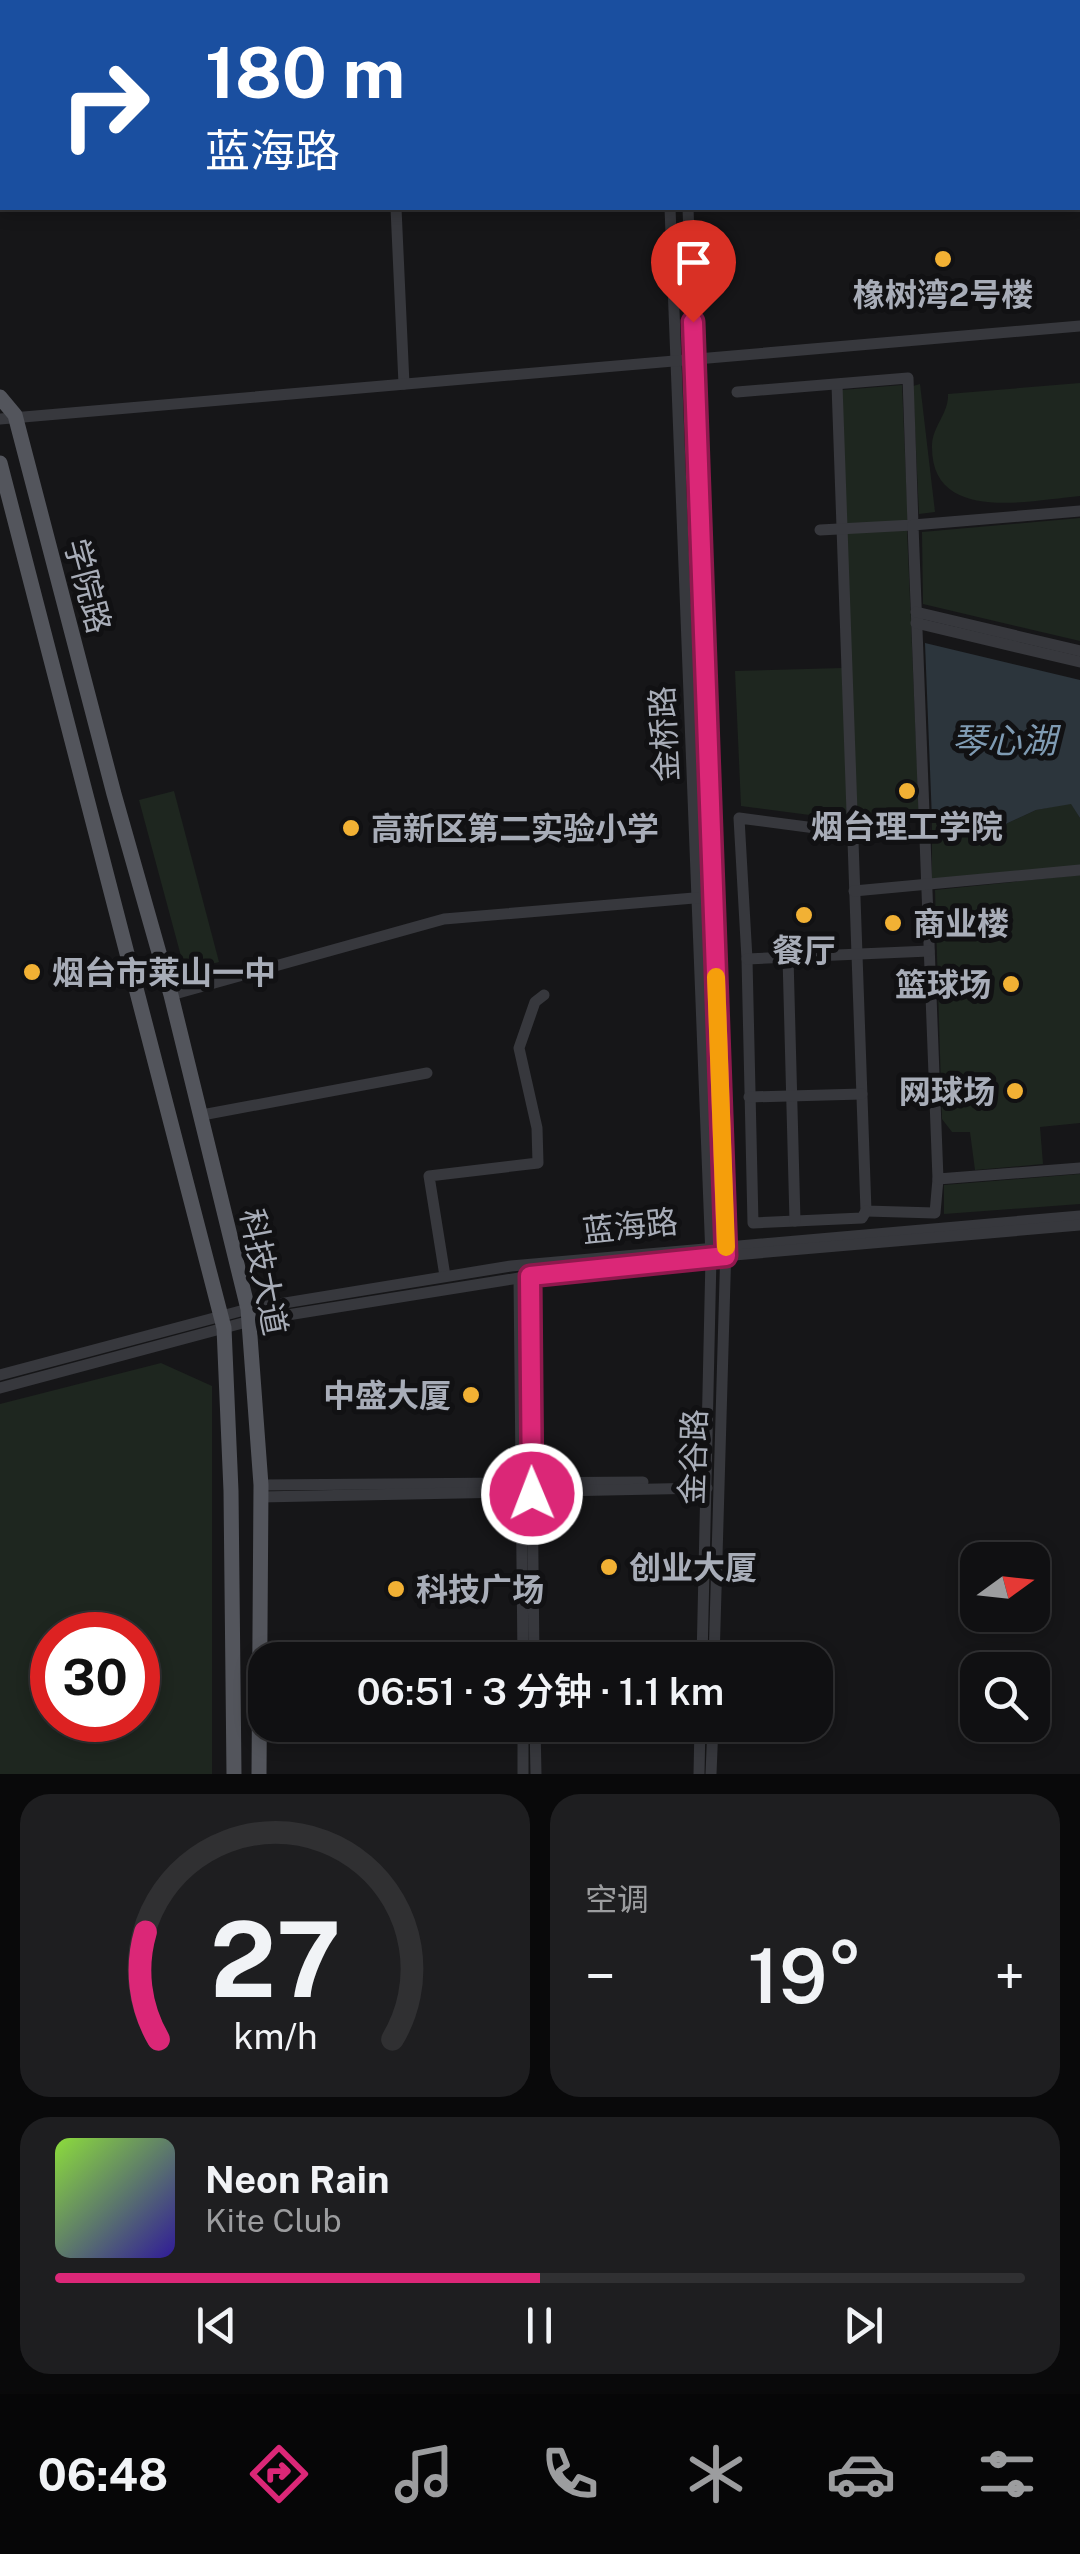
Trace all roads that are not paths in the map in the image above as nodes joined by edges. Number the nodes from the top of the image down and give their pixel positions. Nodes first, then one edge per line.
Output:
1 (396, 210) edge
2 (670, 210) edge
3 (688, 210) edge
4 (1080, 326) edge
5 (694, 360) junction
6 (674, 362) junction
7 (404, 384) junction
8 (838, 385) junction
9 (737, 392) dead end
10 (0, 398) edge
11 (7, 417) edge
12 (0, 463) edge
13 (1080, 511) edge
14 (912, 525) junction
15 (820, 530) dead end
16 (916, 617) junction
17 (1080, 652) edge
18 (1080, 662) edge
19 (114, 794) junction
20 (89, 801) junction
21 (853, 833) junction
22 (1080, 870) edge
23 (926, 884) junction
24 (854, 891) junction
25 (713, 896) junction
26 (699, 897) junction
27 (929, 951) junction
28 (856, 954) junction
29 (788, 957) junction
30 (747, 959) junction
31 (171, 995) junction
32 (544, 995) dead end
33 (427, 1073) dead end
34 (862, 1094) junction
35 (749, 1097) junction
36 (202, 1116) junction
37 (1080, 1168) edge
38 (938, 1179) junction
39 (866, 1211) junction
40 (1080, 1216) edge
41 (795, 1221) junction
42 (1080, 1225) edge
43 (726, 1250) junction
44 (711, 1252) junction
45 (445, 1276) junction
46 (525, 1277) junction
47 (249, 1315) junction
48 (223, 1322) junction
49 (0, 1375) edge
50 (0, 1388) edge
51 (707, 1485) junction
52 (527, 1488) junction
53 (260, 1491) junction
54 (523, 1642) edge
55 (533, 1642) edge
56 (703, 1642) edge
57 (715, 1642) edge
58 (523, 1742) edge
59 (535, 1742) edge
60 (700, 1742) edge
61 (712, 1742) edge
62 (234, 1774) edge
63 (259, 1774) edge
64 (523, 1774) edge
65 (536, 1774) edge
66 (699, 1774) edge
67 (711, 1774) edge

1 - 7 street
2 - 6 street, 金桥路
3 - 5 street, 金桥路
4 - 5 street
5 - 6 street
5 - 25 street, 金桥路
6 - 7 street
6 - 26 street, 金桥路
7 - 11 street
8 - 9 street
8 - 14 street
8 - 21 street
10 - 11 main road, 学院路
11 - 19 main road, 学院路
12 - 20 main road, 学院路
13 - 14 street
14 - 15 street
14 - 16 street
16 - 17 street
16 - 18 street
16 - 23 street
19 - 20 main road
19 - 31 main road, 科技大道
20 - 48 main road, 科技大道
21 - 24 street
21 - 30 street
22 - 23 street
23 - 24 street
23 - 27 street
24 - 28 street
25 - 26 street
25 - 43 street, 金桥路
26 - 31 street
26 - 44 street, 金桥路
27 - 28 street
27 - 38 street
28 - 29 street
28 - 34 street
29 - 30 street
29 - 41 street
30 - 35 street
31 - 36 main road, 科技大道
32 - 45 street
33 - 36 street
34 - 35 street
34 - 39 street
35 - 41 street
36 - 47 main road, 科技大道
37 - 38 street
38 - 39 street
39 - 41 street
40 - 43 street, 蓝海路
42 - 43 street, 蓝海路
43 - 44 street, 蓝海路
43 - 57 street, 金谷路
44 - 45 street, 蓝海路
44 - 46 street, 蓝海路
44 - 51 street, 金谷路
45 - 47 street, 蓝海路
46 - 47 street, 蓝海路
46 - 52 street
47 - 48 street
47 - 53 main road, 科技大道
48 - 49 street
48 - 50 street
48 - 62 main road, 科技大道
51 - 52 street
51 - 56 street, 金谷路
52 - 53 street
52 - 54 street
52 - 55 street
53 - 63 main road, 科技大道
58 - 64 street
59 - 65 street
60 - 66 street
61 - 67 street

